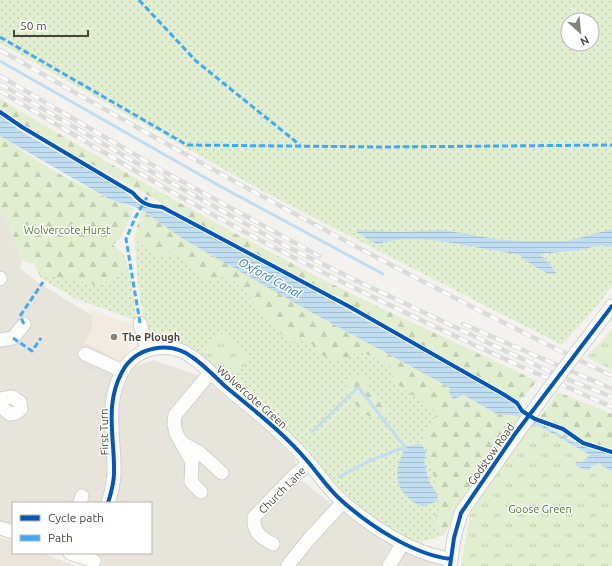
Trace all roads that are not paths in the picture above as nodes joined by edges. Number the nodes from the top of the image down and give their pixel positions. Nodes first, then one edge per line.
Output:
1 (612, 306) edge
2 (140, 323) dead end
3 (24, 324) dead end
4 (0, 340) edge
5 (147, 350) junction
6 (85, 354) dead end
7 (123, 371) junction
8 (210, 373) junction
9 (0, 399) edge
10 (0, 406) edge
11 (181, 442) junction
12 (309, 463) junction
13 (222, 473) dead end
14 (201, 492) dead end
15 (108, 502) edge
16 (343, 502) junction
17 (0, 528) edge
18 (12, 532) edge
19 (402, 543) junction
20 (273, 544) dead end
21 (73, 554) edge
22 (94, 560) edge
23 (450, 562) edge
24 (288, 565) edge
25 (389, 566) edge

1 - 23 street, Godstow Road, bridge
2 - 5 street
3 - 4 street
5 - 7 street, First Turn
5 - 8 street, Wolvercote Green
6 - 7 street
7 - 15 street, First Turn
8 - 11 street
8 - 12 street, Wolvercote Green
9 - 10 street
11 - 13 street
11 - 14 street
12 - 16 street, Wolvercote Green
12 - 20 street, Church Lane
16 - 19 street, Wolvercote Green
16 - 24 street
17 - 18 street
19 - 23 street, Wolvercote Green
19 - 25 street
21 - 22 street

